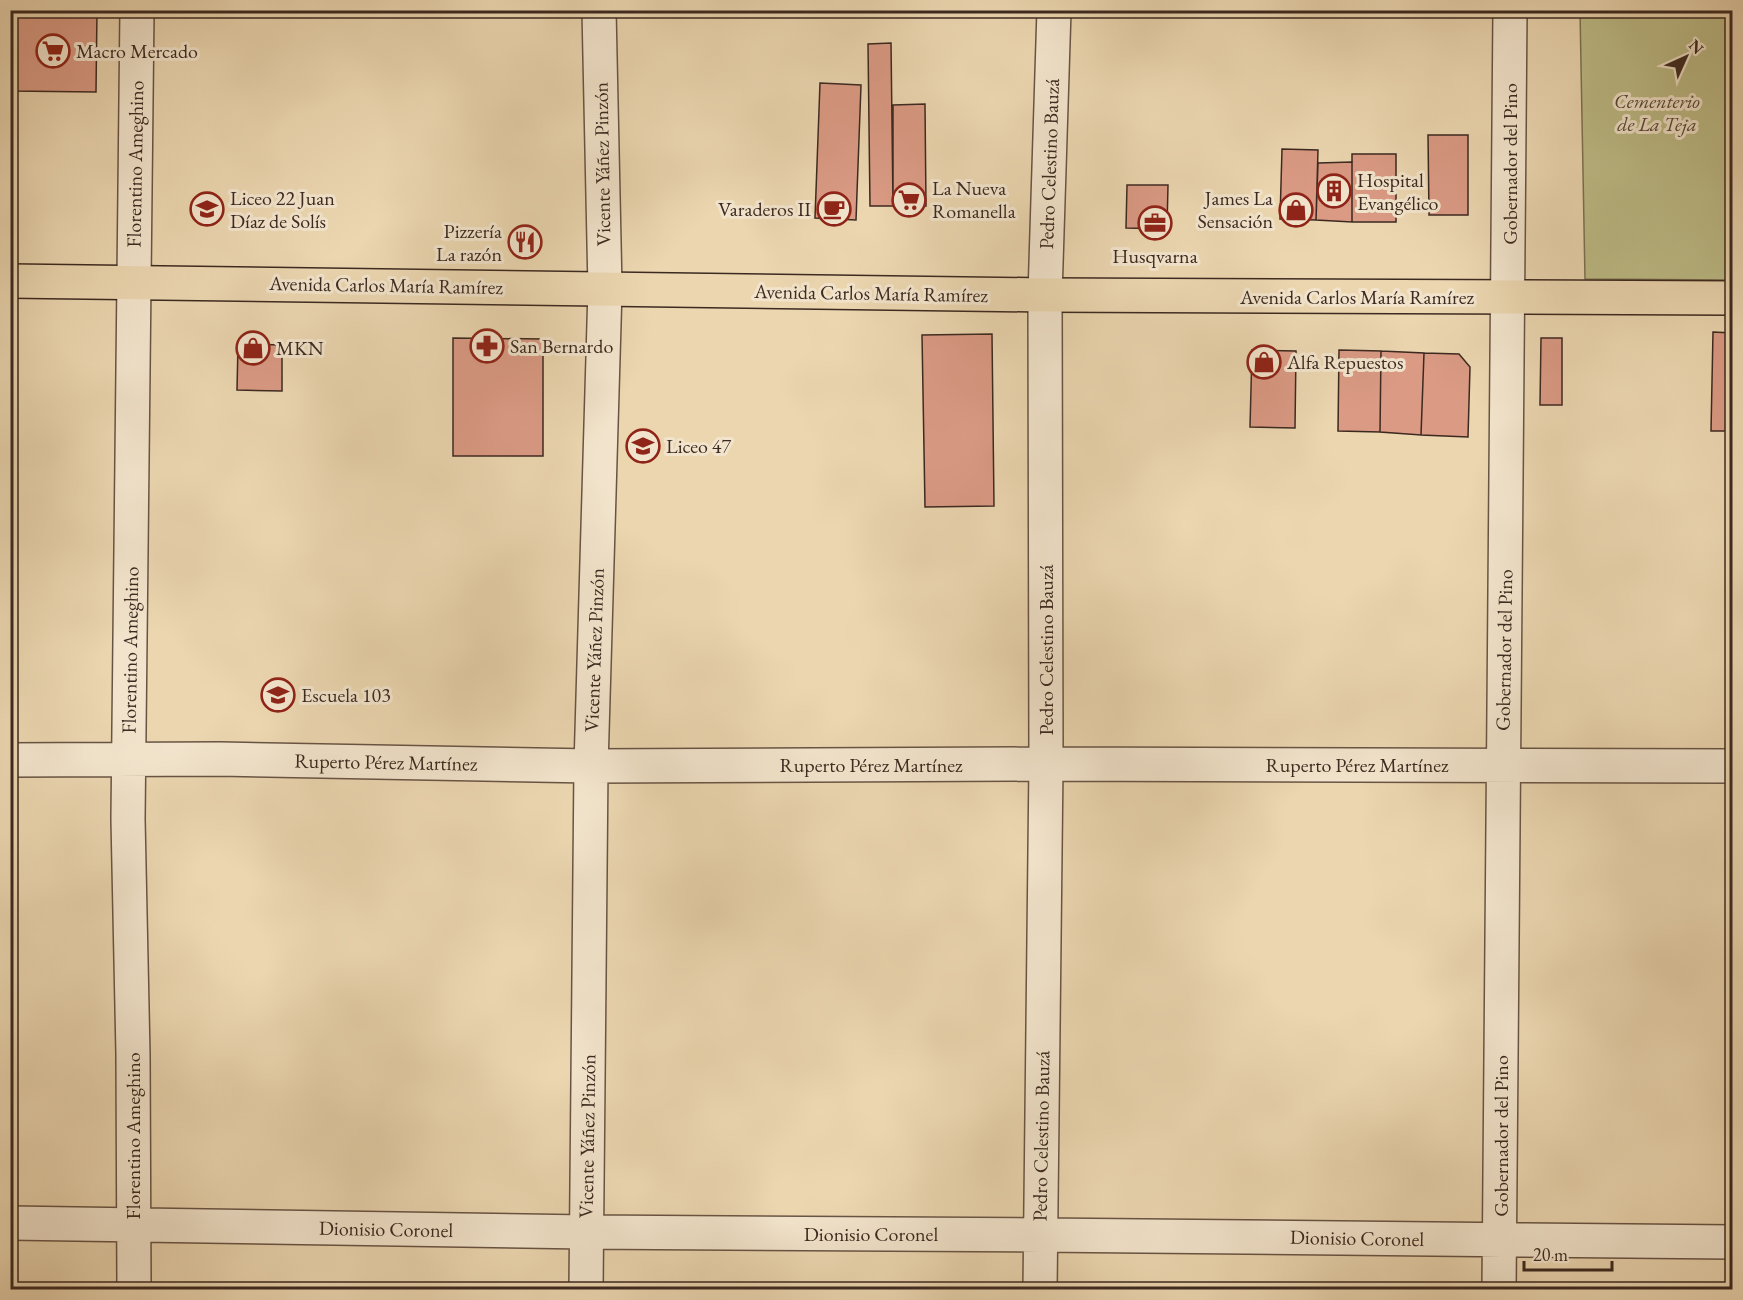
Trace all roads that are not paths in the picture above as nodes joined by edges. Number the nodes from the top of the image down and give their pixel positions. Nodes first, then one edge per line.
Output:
1 (137, 10) edge
2 (599, 10) edge
3 (1054, 10) edge
4 (1510, 10) edge
5 (10, 281) edge
6 (133, 282) junction
7 (605, 289) junction
8 (1045, 295) junction
9 (1509, 297) junction
10 (1732, 298) edge
11 (129, 759) junction
12 (10, 760) edge
13 (1046, 764) junction
14 (1503, 765) junction
15 (591, 766) junction
16 (1732, 766) edge
17 (10, 1223) edge
18 (133, 1224) junction
19 (586, 1233) junction
20 (1040, 1235) junction
21 (1500, 1239) junction
22 (1732, 1242) edge
23 (134, 1290) edge
24 (586, 1290) edge
25 (1040, 1290) edge
26 (1500, 1290) edge

1 - 6 street, Florentino Ameghino
2 - 7 street, Vicente Yáñez Pinzón
3 - 8 street, Pedro Celestino Bauzá
4 - 9 street, Gobernador del Pino
5 - 6 main road, Avenida Carlos María Ramírez
6 - 7 main road, Avenida Carlos María Ramírez
6 - 11 street, Florentino Ameghino
7 - 8 main road, Avenida Carlos María Ramírez
7 - 15 street, Vicente Yáñez Pinzón
8 - 9 main road, Avenida Carlos María Ramírez
8 - 13 street, Pedro Celestino Bauzá
9 - 10 main road, Avenida Carlos María Ramírez
9 - 14 street, Gobernador del Pino
11 - 12 street, Ruperto Pérez Martínez
11 - 15 street, Ruperto Pérez Martínez
11 - 18 street, Florentino Ameghino
13 - 14 street, Ruperto Pérez Martínez
13 - 15 street, Ruperto Pérez Martínez
13 - 20 street, Pedro Celestino Bauzá
14 - 16 street, Ruperto Pérez Martínez
14 - 21 street, Gobernador del Pino
15 - 19 street, Vicente Yáñez Pinzón
17 - 18 street, Dionisio Coronel
18 - 19 street, Dionisio Coronel
18 - 23 street, Florentino Ameghino
19 - 20 street, Dionisio Coronel
19 - 24 street, Vicente Yáñez Pinzón
20 - 21 street, Dionisio Coronel
20 - 25 street, Pedro Celestino Bauzá
21 - 22 street, Dionisio Coronel
21 - 26 street, Gobernador del Pino

